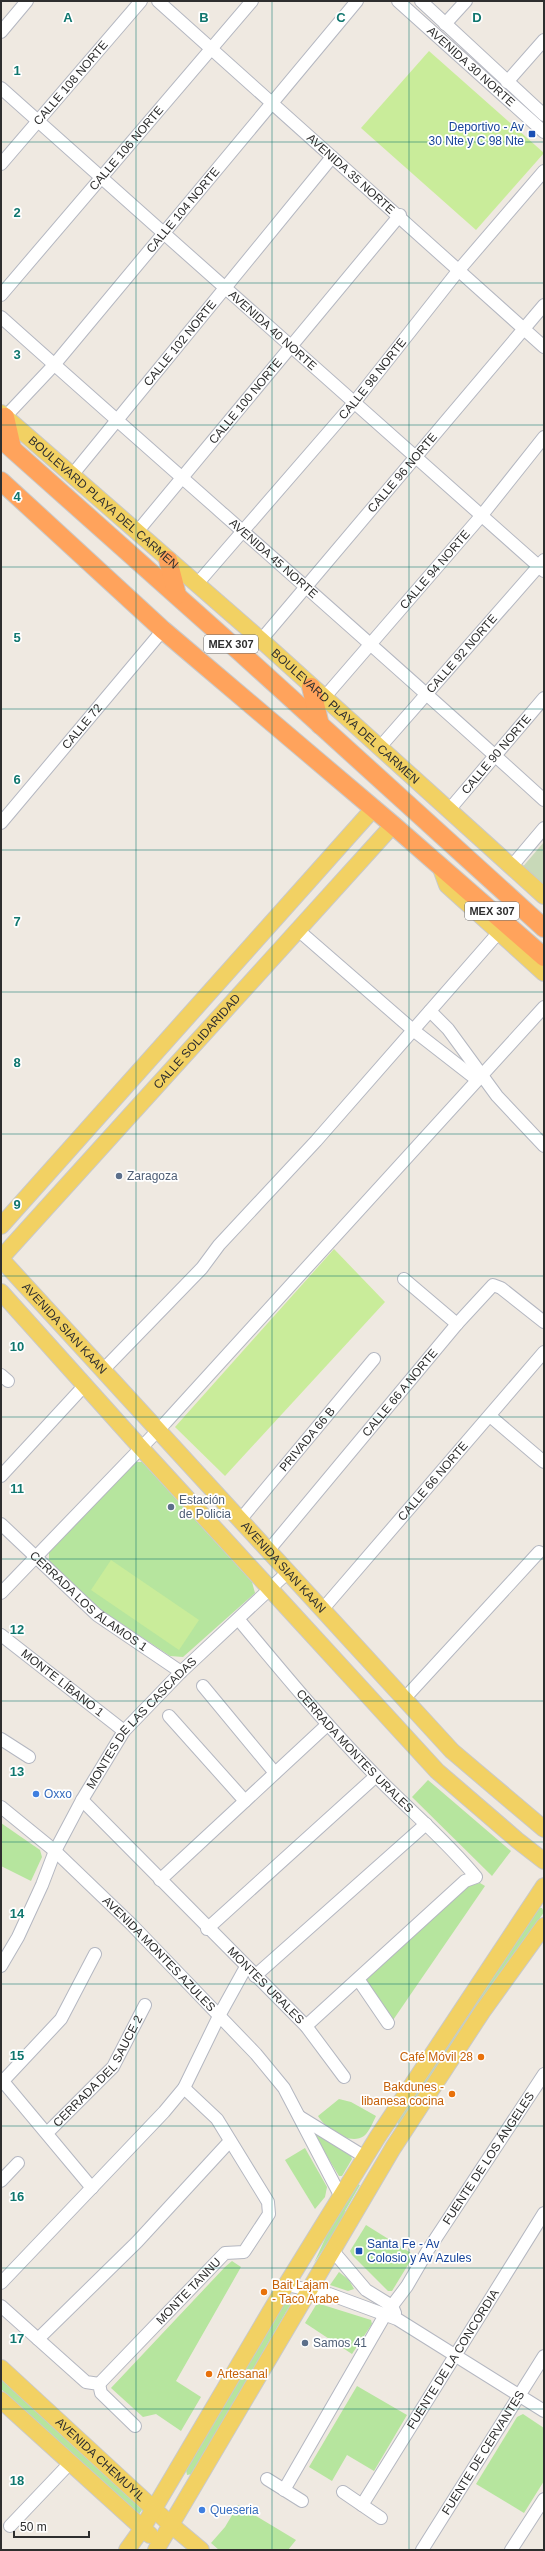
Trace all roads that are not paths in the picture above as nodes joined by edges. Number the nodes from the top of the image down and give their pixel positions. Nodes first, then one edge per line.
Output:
1 (27, 1) edge
2 (141, 1) edge
3 (158, 1) edge
4 (252, 1) edge
5 (357, 1) edge
6 (398, 1) edge
7 (421, 1) edge
8 (466, 1) edge
9 (445, 24) junction
10 (1, 32) edge
11 (544, 40) edge
12 (212, 49) junction
13 (507, 82) junction
14 (1, 88) edge
15 (273, 103) junction
16 (544, 115) edge
17 (38, 121) junction
18 (544, 132) edge
19 (332, 157) junction
20 (1, 164) edge
21 (544, 171) edge
22 (102, 176) junction
23 (400, 215) junction
24 (164, 233) junction
25 (458, 271) junction
26 (226, 289) junction
27 (1, 295) edge
28 (544, 305) edge
29 (1, 317) edge
30 (524, 329) junction
31 (291, 346) junction
32 (544, 347) edge
33 (54, 365) junction
34 (354, 404) junction
35 (3, 415) edge
36 (117, 421) junction
37 (544, 437) edge
38 (6, 443) edge
39 (415, 460) junction
40 (73, 474) junction
41 (182, 477) junction
42 (1, 480) edge
43 (482, 515) junction
44 (137, 532) junction
45 (242, 533) junction
46 (168, 560) junction
47 (542, 566) edge
48 (197, 584) junction
49 (306, 589) junction
50 (177, 595) junction
51 (163, 630) junction
52 (260, 640) junction
53 (371, 644) junction
54 (317, 693) junction
55 (426, 695) junction
56 (544, 698) edge
57 (320, 725) junction
58 (380, 747) junction
59 (495, 756) junction
60 (544, 800) edge
61 (374, 808) junction
62 (448, 810) junction
63 (1, 823) edge
64 (393, 825) junction
65 (544, 828) edge
66 (459, 852) junction
67 (440, 866) junction
68 (511, 866) junction
69 (301, 890) junction
70 (544, 896) edge
71 (318, 907) junction
72 (281, 912) junction
73 (544, 918) edge
74 (544, 928) edge
75 (298, 930) junction
76 (499, 932) junction
77 (544, 957) edge
78 (544, 974) edge
79 (544, 1007) edge
80 (430, 1010) junction
81 (413, 1030) junction
82 (478, 1077) junction
83 (544, 1146) edge
84 (1, 1226) edge
85 (1, 1258) edge
86 (404, 1279) dead end
87 (1, 1292) edge
88 (544, 1322) edge
89 (458, 1324) junction
90 (544, 1352) edge
91 (374, 1358) dead end
92 (103, 1370) junction
93 (84, 1386) junction
94 (490, 1416) junction
95 (158, 1430) junction
96 (141, 1448) junction
97 (544, 1462) edge
98 (1, 1476) edge
99 (240, 1520) junction
100 (1, 1524) edge
101 (268, 1551) junction
102 (539, 1552) dead end
103 (35, 1558) junction
104 (288, 1572) junction
105 (270, 1589) junction
106 (1, 1593) edge
107 (322, 1610) junction
108 (239, 1620) junction
109 (1, 1635) edge
110 (181, 1672) junction
111 (203, 1686) dead end
112 (404, 1699) junction
113 (169, 1716) dead end
114 (327, 1724) junction
115 (124, 1731) junction
116 (1, 1739) edge
117 (29, 1757) dead end
118 (275, 1773) junction
119 (376, 1776) junction
120 (82, 1800) junction
121 (245, 1801) junction
122 (513, 1803) junction
123 (1, 1807) edge
124 (497, 1823) junction
125 (426, 1824) junction
126 (544, 1829) edge
127 (55, 1851) junction
128 (544, 1861) edge
129 (476, 1877) joint
130 (160, 1880) junction
131 (544, 1886) edge
132 (544, 1926) edge
133 (207, 1929) junction
134 (95, 1954) dead end
135 (1, 1966) edge
136 (246, 1967) junction
137 (256, 1976) junction
138 (358, 1979) junction
139 (145, 2005) dead end
140 (220, 2014) junction
141 (388, 2023) dead end
142 (306, 2026) junction
143 (544, 2074) edge
144 (344, 2077) dead end
145 (2, 2080) edge
146 (184, 2088) junction
147 (299, 2116) junction
148 (384, 2126) junction
149 (47, 2133) junction
150 (401, 2136) junction
151 (230, 2141) junction
152 (365, 2157) junction
153 (18, 2163) dead end
154 (1, 2182) edge
155 (370, 2187) junction
156 (92, 2188) junction
157 (341, 2197) junction
158 (544, 2213) edge
159 (333, 2251) junction
160 (1, 2283) edge
161 (286, 2285) junction
162 (310, 2289) junction
163 (1, 2306) edge
164 (388, 2311) junction
165 (38, 2339) junction
166 (456, 2355) junction
167 (544, 2356) edge
168 (1, 2368) edge
169 (99, 2384) junction
170 (519, 2396) junction
171 (3, 2406) edge
172 (544, 2411) edge
173 (135, 2426) dead end
174 (70, 2463) junction
175 (172, 2478) junction
176 (267, 2479) dead end
177 (191, 2489) junction
178 (284, 2490) junction
179 (343, 2492) dead end
180 (544, 2499) edge
181 (302, 2501) dead end
182 (362, 2505) junction
183 (154, 2508) junction
184 (381, 2518) dead end
185 (170, 2524) junction
186 (10, 2526) dead end
187 (142, 2529) junction
188 (161, 2548) edge
189 (127, 2550) edge
190 (202, 2550) edge
191 (422, 2550) edge
192 (511, 2550) edge

1 - 10 street
2 - 17 street, CALLE 108 NORTE
3 - 12 street, AVENIDA 35 NORTE
4 - 12 street, CALLE 106 NORTE
5 - 15 street, CALLE 104 NORTE
6 - 18 street, AVENIDA 30 NORTE
7 - 9 street, AVENIDA 30 NORTE
8 - 9 street
9 - 13 street, AVENIDA 30 NORTE
11 - 13 street
12 - 15 street, AVENIDA 35 NORTE
12 - 22 street, CALLE 106 NORTE
13 - 16 street, AVENIDA 30 NORTE
14 - 17 street, AVENIDA 40 NORTE
15 - 19 street, AVENIDA 35 NORTE
15 - 24 street, CALLE 104 NORTE
17 - 20 street, CALLE 108 NORTE
17 - 22 street, AVENIDA 40 NORTE
19 - 23 street, AVENIDA 35 NORTE
19 - 26 street, CALLE 102 NORTE
21 - 25 street, CALLE 98 NORTE
22 - 24 street, AVENIDA 40 NORTE
22 - 27 street, CALLE 106 NORTE
23 - 25 street, AVENIDA 35 NORTE
23 - 31 street, CALLE 100 NORTE
24 - 26 street, AVENIDA 40 NORTE
24 - 33 street, CALLE 104 NORTE
25 - 30 street, AVENIDA 35 NORTE
25 - 34 street, CALLE 98 NORTE
26 - 31 street, AVENIDA 40 NORTE
26 - 36 street, CALLE 102 NORTE
28 - 30 street, CALLE 96 NORTE
29 - 33 street, AVENIDA 45 NORTE
30 - 32 street, AVENIDA 35 NORTE
30 - 39 street, CALLE 96 NORTE
31 - 34 street, AVENIDA 40 NORTE
31 - 41 street, CALLE 100 NORTE
33 - 35 street, CALLE 104 NORTE
33 - 36 street, AVENIDA 45 NORTE
34 - 39 street, AVENIDA 40 NORTE
34 - 45 street, CALLE 98 NORTE
35 - 38 highway
35 - 40 main road, BOULEVARD PLAYA DEL CARMEN
36 - 40 street, CALLE 102 NORTE
36 - 41 street, AVENIDA 45 NORTE
37 - 43 street, CALLE 94 NORTE
38 - 50 highway, MEX 307
39 - 43 street, AVENIDA 40 NORTE
39 - 49 street, CALLE 96 NORTE
40 - 44 main road, BOULEVARD PLAYA DEL CARMEN
41 - 44 street, CALLE 100 NORTE
41 - 45 street, AVENIDA 45 NORTE
42 - 51 highway, MEX 307
43 - 47 street, AVENIDA 40 NORTE
43 - 53 street, CALLE 94 NORTE
44 - 46 main road, BOULEVARD PLAYA DEL CARMEN
45 - 48 street, CALLE 98 NORTE
45 - 49 street, AVENIDA 45 NORTE
46 - 48 main road, BOULEVARD PLAYA DEL CARMEN
46 - 50 highway
47 - 55 street, CALLE 92 NORTE
48 - 52 main road, BOULEVARD PLAYA DEL CARMEN
49 - 52 street, CALLE 96 NORTE
49 - 53 street, AVENIDA 45 NORTE
50 - 57 highway, MEX 307
51 - 61 highway, MEX 307
51 - 63 street, CALLE 72
52 - 54 main road, BOULEVARD PLAYA DEL CARMEN
53 - 54 street, CALLE 94 NORTE
53 - 55 street, AVENIDA 45 NORTE
54 - 57 highway
54 - 58 main road, BOULEVARD PLAYA DEL CARMEN
55 - 58 street, CALLE 92 NORTE
55 - 59 street, AVENIDA 45 NORTE
56 - 59 street, CALLE 90 NORTE
57 - 66 highway, MEX 307
58 - 62 main road, BOULEVARD PLAYA DEL CARMEN
59 - 60 street, AVENIDA 45 NORTE
59 - 62 street, CALLE 90 NORTE
61 - 64 highway, MEX 307
61 - 69 main road, CALLE SOLIDARIDAD
62 - 68 main road, BOULEVARD PLAYA DEL CARMEN
64 - 67 highway, MEX 307
64 - 71 main road, CALLE SOLIDARIDAD
65 - 68 street
66 - 73 highway
66 - 74 highway, MEX 307
67 - 76 main road
67 - 77 highway, MEX 307
68 - 70 main road, BOULEVARD PLAYA DEL CARMEN
69 - 71 main road
69 - 72 main road, CALLE SOLIDARIDAD
71 - 75 main road, CALLE SOLIDARIDAD
72 - 75 main road
72 - 84 main road, CALLE SOLIDARIDAD
75 - 81 street
75 - 85 main road, CALLE SOLIDARIDAD
76 - 78 main road
76 - 80 street
79 - 82 street
80 - 81 street
80 - 82 street
81 - 82 street
81 - 92 street
82 - 83 street
82 - 95 street
85 - 92 main road, AVENIDA SIAN KAAN
86 - 89 street
87 - 93 main road, AVENIDA SIAN KAAN
88 - 89 street, CALLE 66 A NORTE
89 - 101 street, CALLE 66 A NORTE
90 - 94 street, CALLE 66 NORTE
91 - 99 street, PRIVADA 66 B
92 - 95 main road, AVENIDA SIAN KAAN
93 - 96 main road, AVENIDA SIAN KAAN
93 - 98 street
94 - 97 street
94 - 107 street, CALLE 66 NORTE
95 - 96 street
95 - 99 main road, AVENIDA SIAN KAAN
96 - 103 street
96 - 105 main road, AVENIDA SIAN KAAN
99 - 101 main road, AVENIDA SIAN KAAN
100 - 103 street, CERRADA LOS ÁLAMOS 1
101 - 104 main road, AVENIDA SIAN KAAN
102 - 112 street
103 - 106 street
103 - 110 street, CERRADA LOS ÁLAMOS 1
104 - 105 street, MONTES DE LAS CASCADAS
104 - 107 main road, AVENIDA SIAN KAAN
105 - 108 street, MONTES DE LAS CASCADAS
105 - 124 main road, AVENIDA SIAN KAAN
107 - 112 main road, AVENIDA SIAN KAAN
108 - 110 street, MONTES DE LAS CASCADAS
108 - 114 street, CERRADA MONTES URALES
109 - 115 street, MONTE LÍBANO 1
110 - 115 street, MONTES DE LAS CASCADAS
111 - 118 street
112 - 122 main road, AVENIDA SIAN KAAN
113 - 121 street
114 - 118 street
114 - 119 street, CERRADA MONTES URALES
115 - 120 street, MONTES DE LAS CASCADAS
116 - 117 street
118 - 121 street
119 - 125 street, CERRADA MONTES URALES
119 - 133 street
120 - 127 street, MONTES DE LAS CASCADAS
120 - 130 street, MONTES URALES
121 - 130 street
122 - 124 main road
122 - 126 main road, AVENIDA SIAN KAAN
123 - 127 street, AVENIDA MONTES AZULES
124 - 128 main road, AVENIDA SIAN KAAN
125 - 129 street, CERRADA MONTES URALES
125 - 137 street
127 - 135 street, MONTES DE LAS CASCADAS
127 - 140 street, AVENIDA MONTES AZULES
129 - 138 street, MONTES URALES
130 - 133 street, MONTES URALES
131 - 148 main road
132 - 150 main road
133 - 136 street, MONTES URALES
134 - 145 street
136 - 137 street, MONTES URALES
136 - 140 street
137 - 142 street, MONTES URALES
138 - 141 street
138 - 142 street, MONTES URALES
139 - 149 street, CERRADA DEL SAUCE 2
140 - 146 street
140 - 147 street, AVENIDA MONTES AZULES
142 - 144 street
143 - 164 street, FUENTE DE LOS ÁNGELES
145 - 149 street
146 - 151 street, MONTE TANNU
146 - 156 street
147 - 152 street, AVENIDA MONTES AZULES
147 - 157 street, AVENIDA MONTES AZULES
148 - 150 main road
148 - 152 main road
149 - 156 street
150 - 155 main road
151 - 165 street
151 - 169 street, MONTE TANNU
152 - 155 main road
152 - 157 main road
153 - 154 street
155 - 159 main road
156 - 160 street
157 - 161 main road
158 - 166 street, FUENTE DE LA CONCORDIA
159 - 162 main road
159 - 164 street
161 - 162 street
161 - 175 main road
162 - 164 street
162 - 177 main road
163 - 165 street
164 - 166 street
164 - 178 street, FUENTE DE LOS ÁNGELES
165 - 169 street
166 - 170 street
166 - 182 street, FUENTE DE LA CONCORDIA
167 - 170 street, FUENTE DE CERVANTES
168 - 183 main road, AVENIDA CHEMUYIL
169 - 173 street
170 - 172 street
170 - 191 street, FUENTE DE CERVANTES
171 - 174 main road, AVENIDA CHEMUYIL
174 - 186 street
174 - 187 main road, AVENIDA CHEMUYIL
175 - 177 main road
175 - 183 main road
176 - 178 street
177 - 185 main road
178 - 181 street
179 - 182 street
180 - 192 street
182 - 184 street
183 - 185 main road, AVENIDA CHEMUYIL
183 - 187 main road
185 - 188 main road
185 - 190 main road, AVENIDA CHEMUYIL
187 - 188 main road, AVENIDA CHEMUYIL
187 - 189 main road

